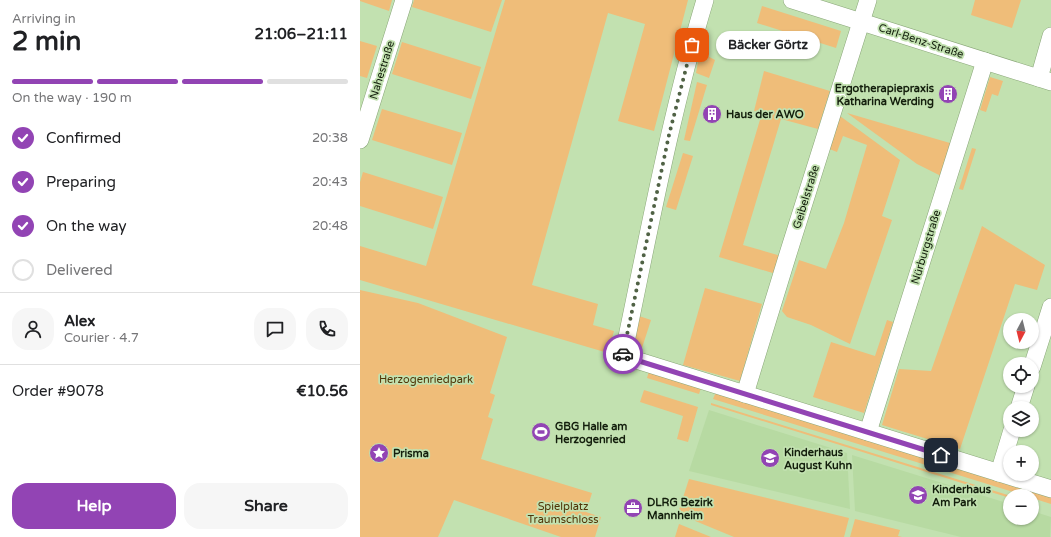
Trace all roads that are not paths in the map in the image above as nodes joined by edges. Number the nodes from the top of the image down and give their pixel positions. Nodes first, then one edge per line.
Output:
1 (404, 0) edge
2 (705, 0) edge
3 (792, 0) edge
4 (865, 11) edge
5 (1051, 36) edge
6 (985, 61) junction
7 (1045, 80) edge
8 (360, 140) edge
9 (1051, 307) edge
10 (1035, 357) edge
11 (745, 394) junction
12 (868, 432) junction
13 (1010, 437) edge
14 (999, 473) junction
15 (1051, 489) edge

1 - 8 street, Nahestraße
2 - 11 street
3 - 4 street, Carl-Benz-Straße
4 - 6 street, Carl-Benz-Straße
4 - 11 street, Geibelstraße
5 - 7 street
6 - 7 street, Carl-Benz-Straße
6 - 12 street, Nürburgstraße
9 - 10 street
11 - 12 street
12 - 14 street
13 - 14 street
14 - 15 street

